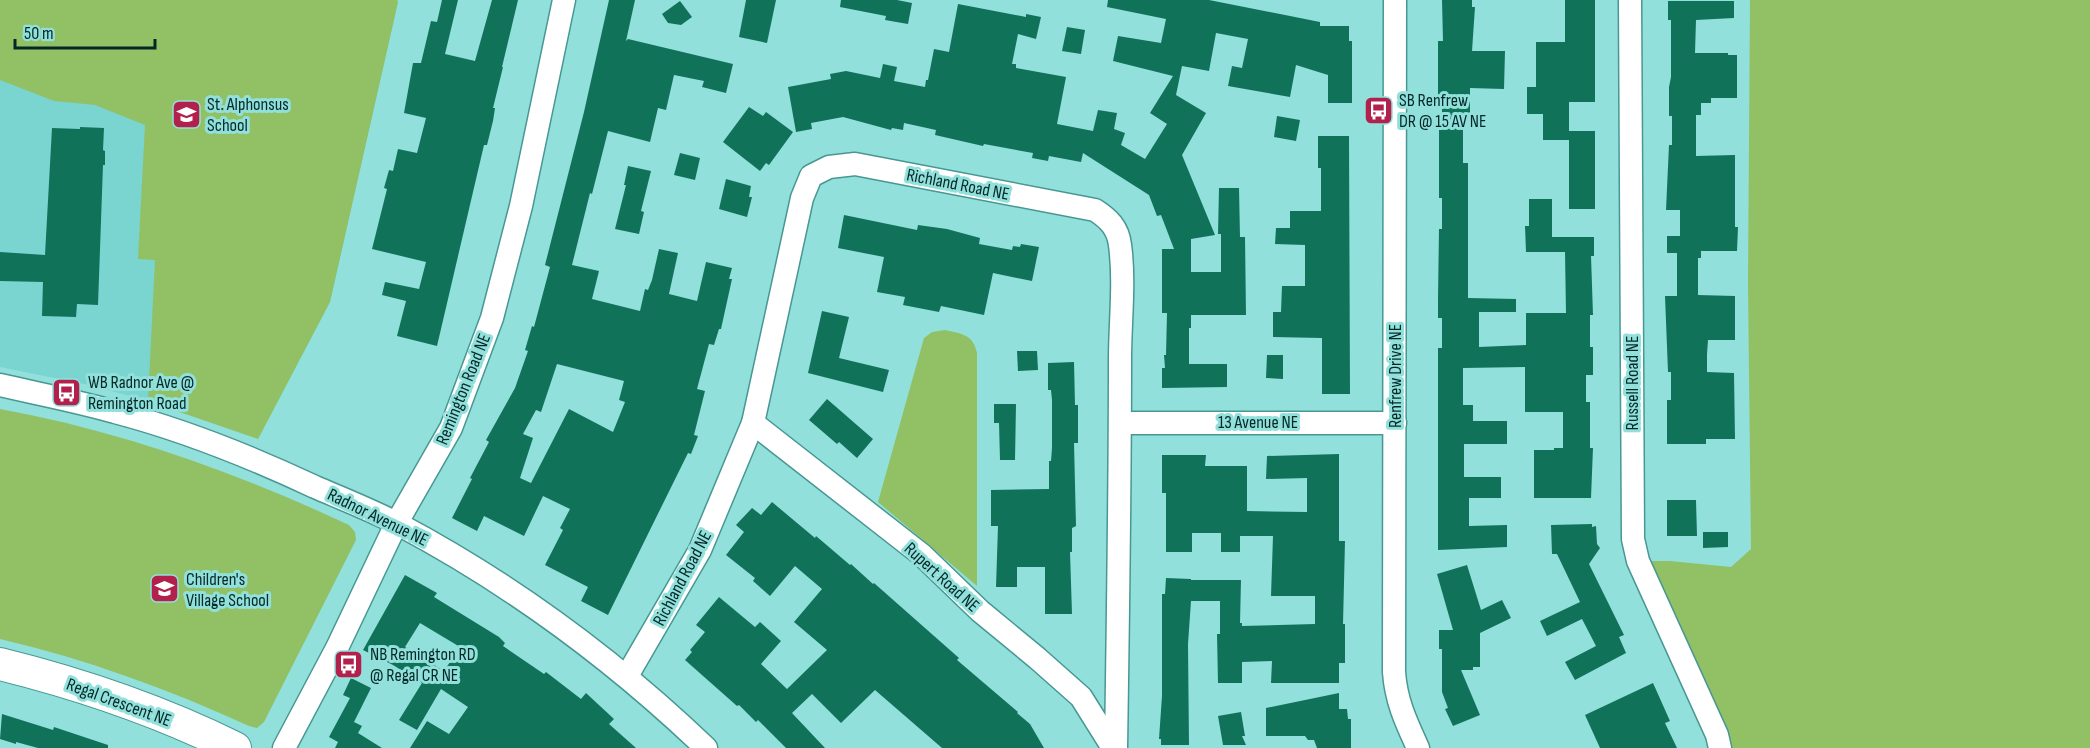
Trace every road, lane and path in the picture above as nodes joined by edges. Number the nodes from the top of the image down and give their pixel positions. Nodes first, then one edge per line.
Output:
1 (564, 0) edge
2 (1395, 0) edge
3 (1630, 0) edge
4 (0, 386) edge
5 (753, 423) junction
6 (1121, 423) junction
7 (1395, 423) junction
8 (396, 524) junction
9 (0, 664) edge
10 (627, 676) junction
11 (235, 748) edge
12 (284, 748) edge
13 (706, 748) edge
14 (1115, 748) edge
15 (1418, 748) edge
16 (1720, 748) edge

1 - 8 street, Remington Road NE
2 - 7 street, Renfrew Drive NE
3 - 16 street, Russell Road NE
4 - 8 street, Radnor Avenue NE
5 - 6 street, Richland Road NE
5 - 10 street, Richland Road NE
5 - 14 street, Rupert Road NE
6 - 7 street, 13 Avenue NE
6 - 14 street, Richland Road NE
7 - 15 street, Renfrew Drive NE
8 - 10 street, Radnor Avenue NE
8 - 12 street, Remington Road NE
9 - 11 street, Regal Crescent NE
10 - 13 street, Radnor Avenue NE

